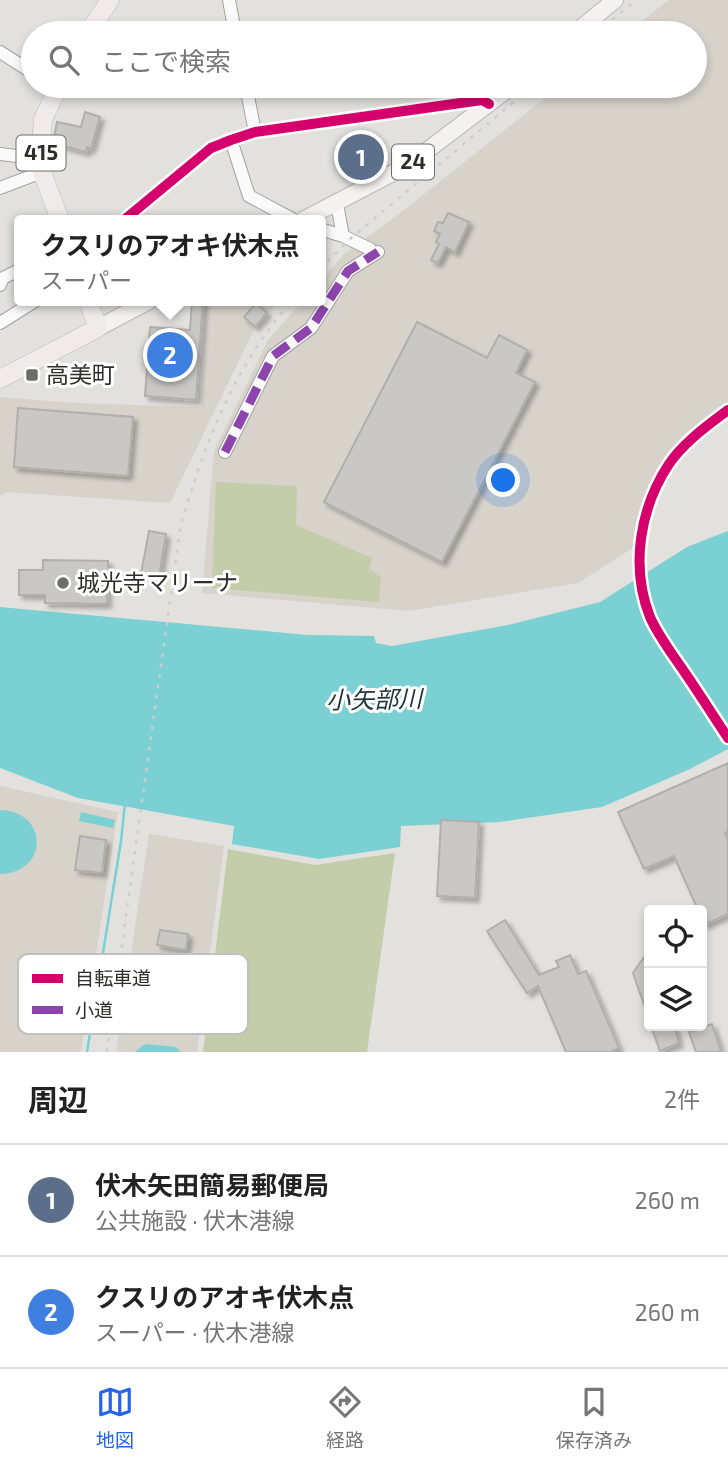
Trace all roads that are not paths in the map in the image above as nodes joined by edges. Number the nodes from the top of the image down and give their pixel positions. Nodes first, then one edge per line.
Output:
1 (229, 0) edge
2 (615, 0) edge
3 (109, 1) edge
4 (96, 21) edge
5 (233, 21) edge
6 (590, 21) edge
7 (0, 52) edge
8 (21, 65) edge
9 (52, 98) edge
10 (248, 98) edge
11 (497, 98) edge
12 (489, 104) junction
13 (255, 132) junction
14 (231, 140) junction
15 (0, 154) edge
16 (41, 166) junction
17 (0, 188) edge
18 (337, 204) junction
19 (58, 215) edge
20 (130, 215) edge
21 (284, 215) edge
22 (314, 215) edge
23 (326, 231) edge
24 (344, 236) junction
25 (14, 272) edge
26 (0, 285) edge
27 (326, 305) edge
28 (27, 306) edge
29 (90, 306) edge
30 (140, 306) edge
31 (326, 306) edge
32 (0, 323) edge
33 (98, 328) junction
34 (0, 379) edge
35 (728, 410) edge
36 (225, 452) dead end
37 (728, 738) edge

1 - 5 street
2 - 6 main road
3 - 4 highway
7 - 8 street
9 - 16 highway, 415
10 - 13 street
11 - 12 main road, 24
12 - 13 street
12 - 18 main road, 24
13 - 14 street
14 - 20 street
14 - 21 street
15 - 16 street
16 - 17 street
16 - 19 highway, 415
18 - 22 main road, 24
18 - 24 street
23 - 24 street
24 - 27 street
25 - 26 street
28 - 32 street
29 - 33 highway
30 - 33 main road
31 - 36 street
33 - 34 highway
35 - 37 street

